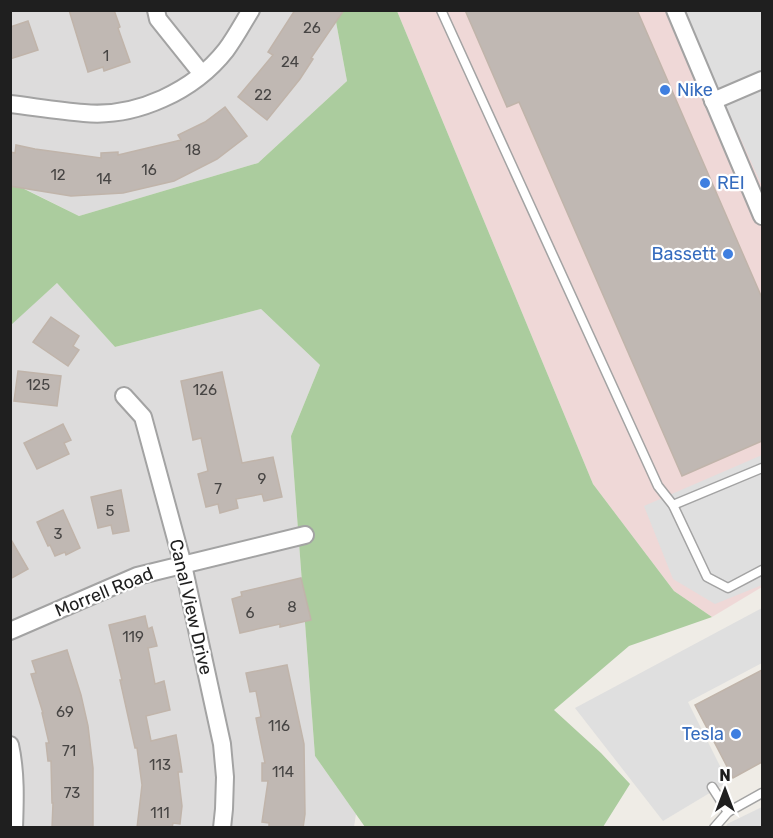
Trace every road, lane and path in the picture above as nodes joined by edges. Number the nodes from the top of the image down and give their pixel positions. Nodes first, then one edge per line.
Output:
1 (156, 10) edge
2 (251, 10) edge
3 (441, 10) edge
4 (675, 10) edge
5 (202, 74) junction
6 (762, 80) edge
7 (713, 101) junction
8 (10, 104) edge
9 (762, 216) edge
10 (124, 396) dead end
11 (762, 468) edge
12 (673, 505) junction
13 (305, 535) dead end
14 (183, 565) junction
15 (762, 570) edge
16 (10, 631) edge
17 (10, 745) edge
18 (712, 787) dead end
19 (762, 793) edge
20 (728, 812) junction
21 (14, 828) edge
22 (222, 828) edge
23 (714, 828) edge

1 - 5 street
2 - 5 street
3 - 12 lane
4 - 7 street
5 - 8 street
6 - 7 street
7 - 9 street
10 - 14 street, Canal View Drive
11 - 12 lane
12 - 15 lane
13 - 14 street, Morrell Road
14 - 16 street, Morrell Road
14 - 22 street, Canal View Drive
17 - 21 street
18 - 20 lane
19 - 20 lane
20 - 23 lane

